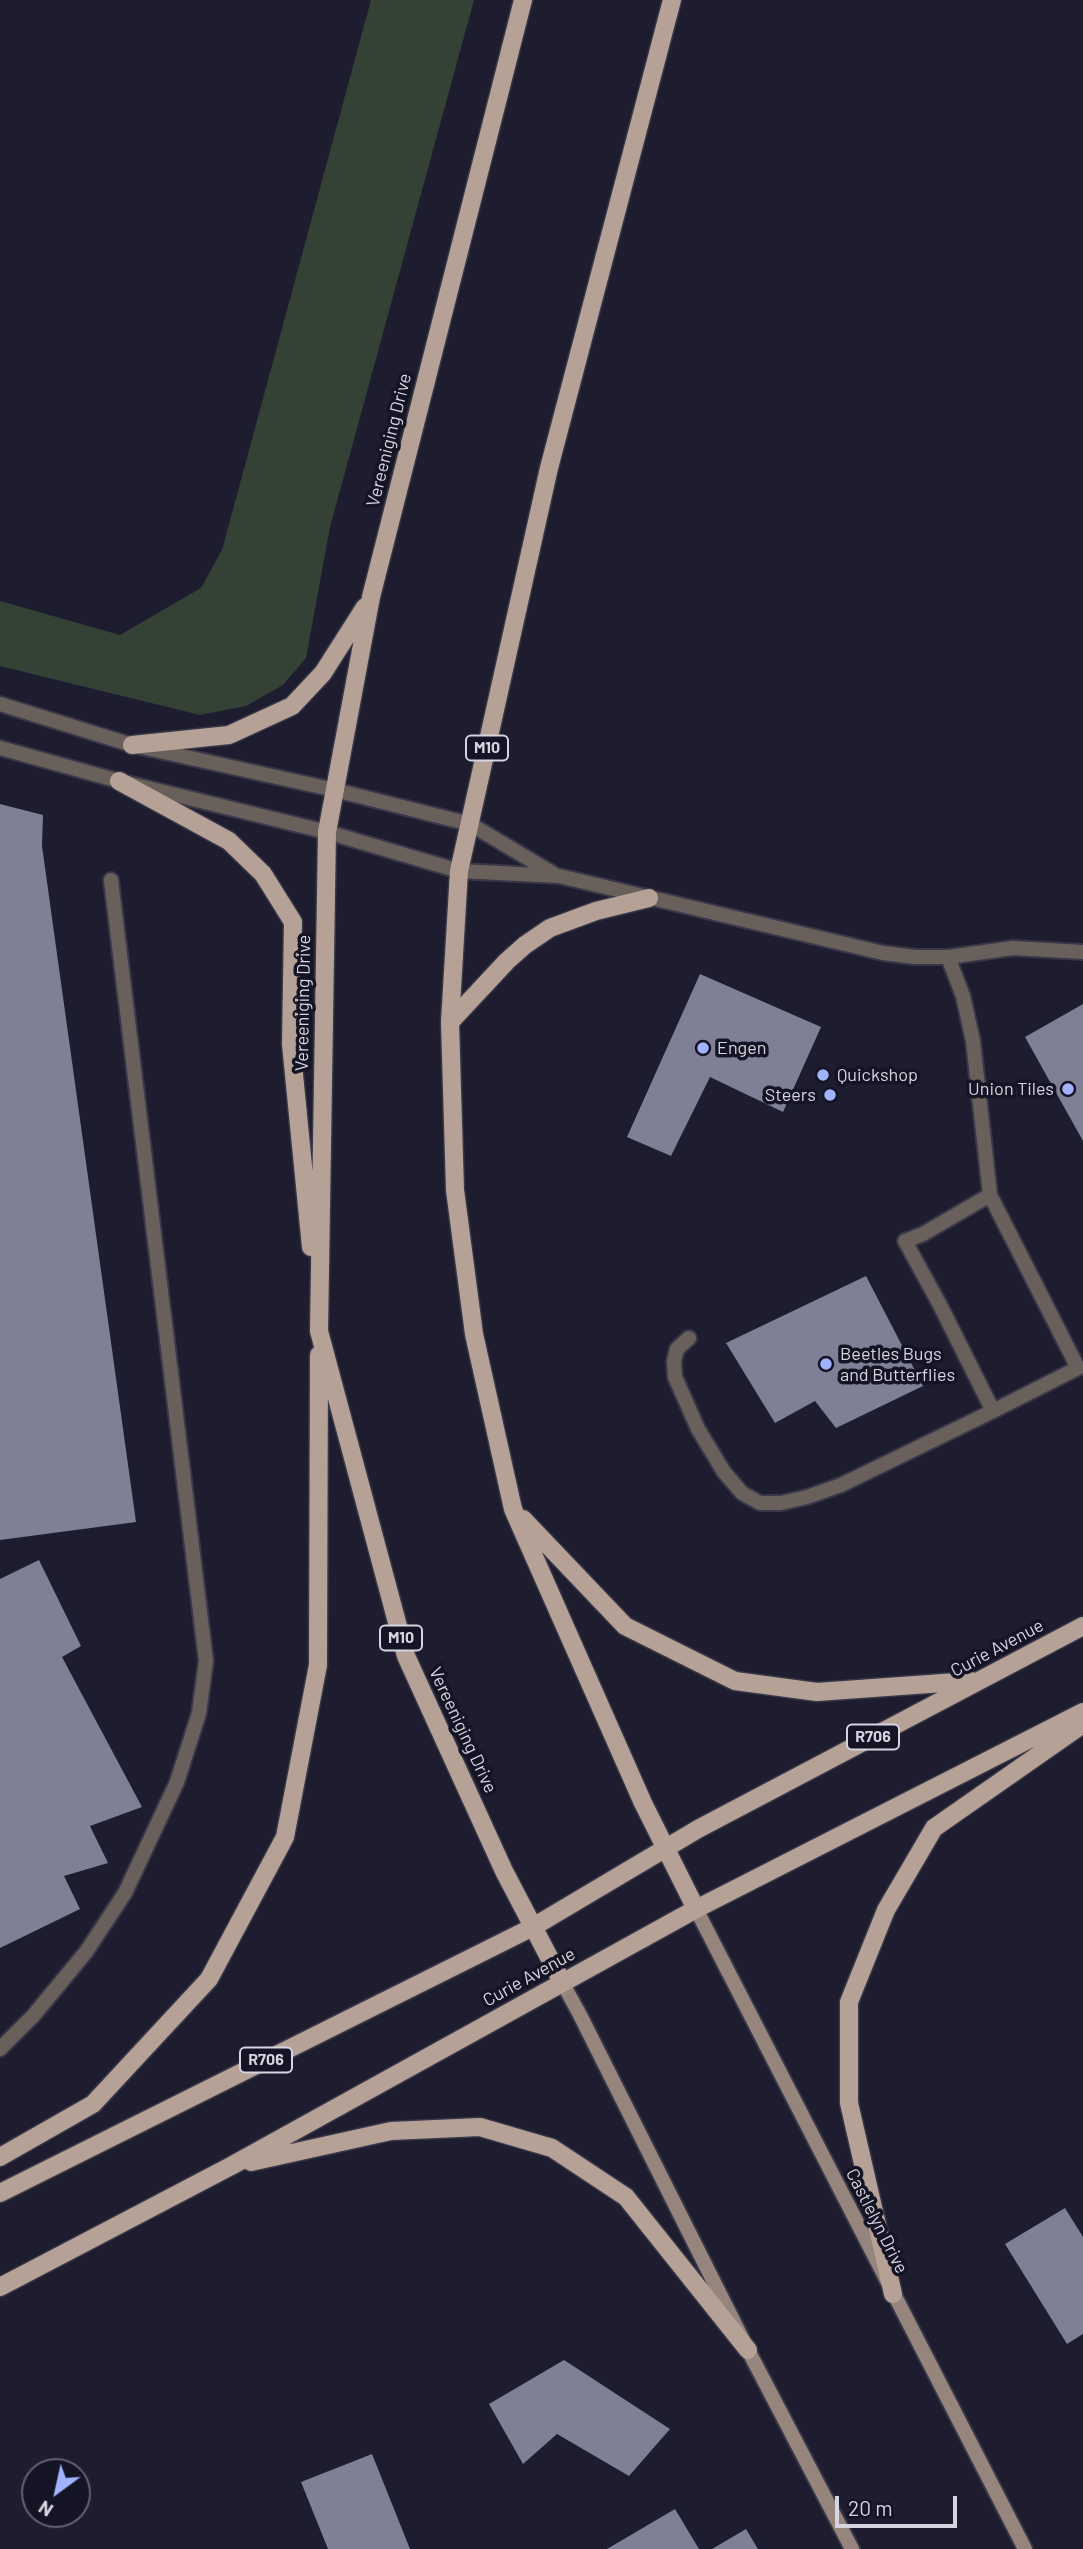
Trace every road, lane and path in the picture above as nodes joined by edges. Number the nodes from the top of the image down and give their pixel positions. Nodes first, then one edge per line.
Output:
1 (523, 0) edge
2 (672, 0) edge
3 (371, 597) junction
4 (0, 704) edge
5 (132, 745) junction
6 (0, 748) edge
7 (119, 781) junction
8 (335, 790) junction
9 (470, 824) junction
10 (327, 832) junction
11 (459, 871) junction
12 (559, 876) junction
13 (111, 880) dead end
14 (649, 898) junction
15 (1083, 952) edge
16 (948, 957) junction
17 (450, 1022) junction
18 (990, 1195) junction
19 (319, 1331) junction
20 (689, 1338) dead end
21 (1081, 1367) edge
22 (993, 1411) junction
23 (513, 1509) junction
24 (1083, 1626) edge
25 (980, 1680) junction
26 (1083, 1712) edge
27 (1083, 1724) edge
28 (664, 1848) junction
29 (696, 1909) junction
30 (533, 1927) junction
31 (562, 1982) junction
32 (0, 2049) edge
33 (0, 2157) edge
34 (231, 2166) junction
35 (0, 2193) edge
36 (0, 2287) edge
37 (893, 2294) junction
38 (748, 2350) junction
39 (852, 2549) edge
40 (1025, 2549) edge

1 - 3 main road, Vereeniging Drive / M10
2 - 9 main road, M10
3 - 5 main road
3 - 8 main road, Vereeniging Drive / M10
4 - 5 lane
5 - 8 lane
6 - 7 lane
7 - 10 lane
7 - 19 main road
8 - 9 lane
8 - 10 main road, Vereeniging Drive / M10
9 - 11 main road, M10
9 - 12 lane
10 - 11 lane
10 - 19 main road, Vereeniging Drive / M10
11 - 12 lane
11 - 17 main road, M10
12 - 14 lane
13 - 32 lane
14 - 16 lane
14 - 17 main road
15 - 16 lane
16 - 18 lane
17 - 23 main road, M10
18 - 21 lane
18 - 22 lane
19 - 30 main road, Vereeniging Drive / M10
19 - 33 main road
20 - 22 lane
21 - 22 lane
23 - 25 main road
23 - 28 main road, M10
24 - 25 main road, Curie Avenue / R706
25 - 28 main road, Curie Avenue / R706
26 - 29 main road, Curie Avenue
27 - 37 main road
28 - 29 main road, M10
28 - 30 main road, Curie Avenue / R706
29 - 31 main road, Curie Avenue
29 - 37 street, Castlelyn Drive
30 - 31 main road, Vereeniging Drive / M10
30 - 35 main road, Curie Avenue / R706
31 - 34 main road, Curie Avenue
31 - 38 street
34 - 36 main road, Curie Avenue
34 - 38 main road
37 - 40 street, Castlelyn Drive
38 - 39 street

